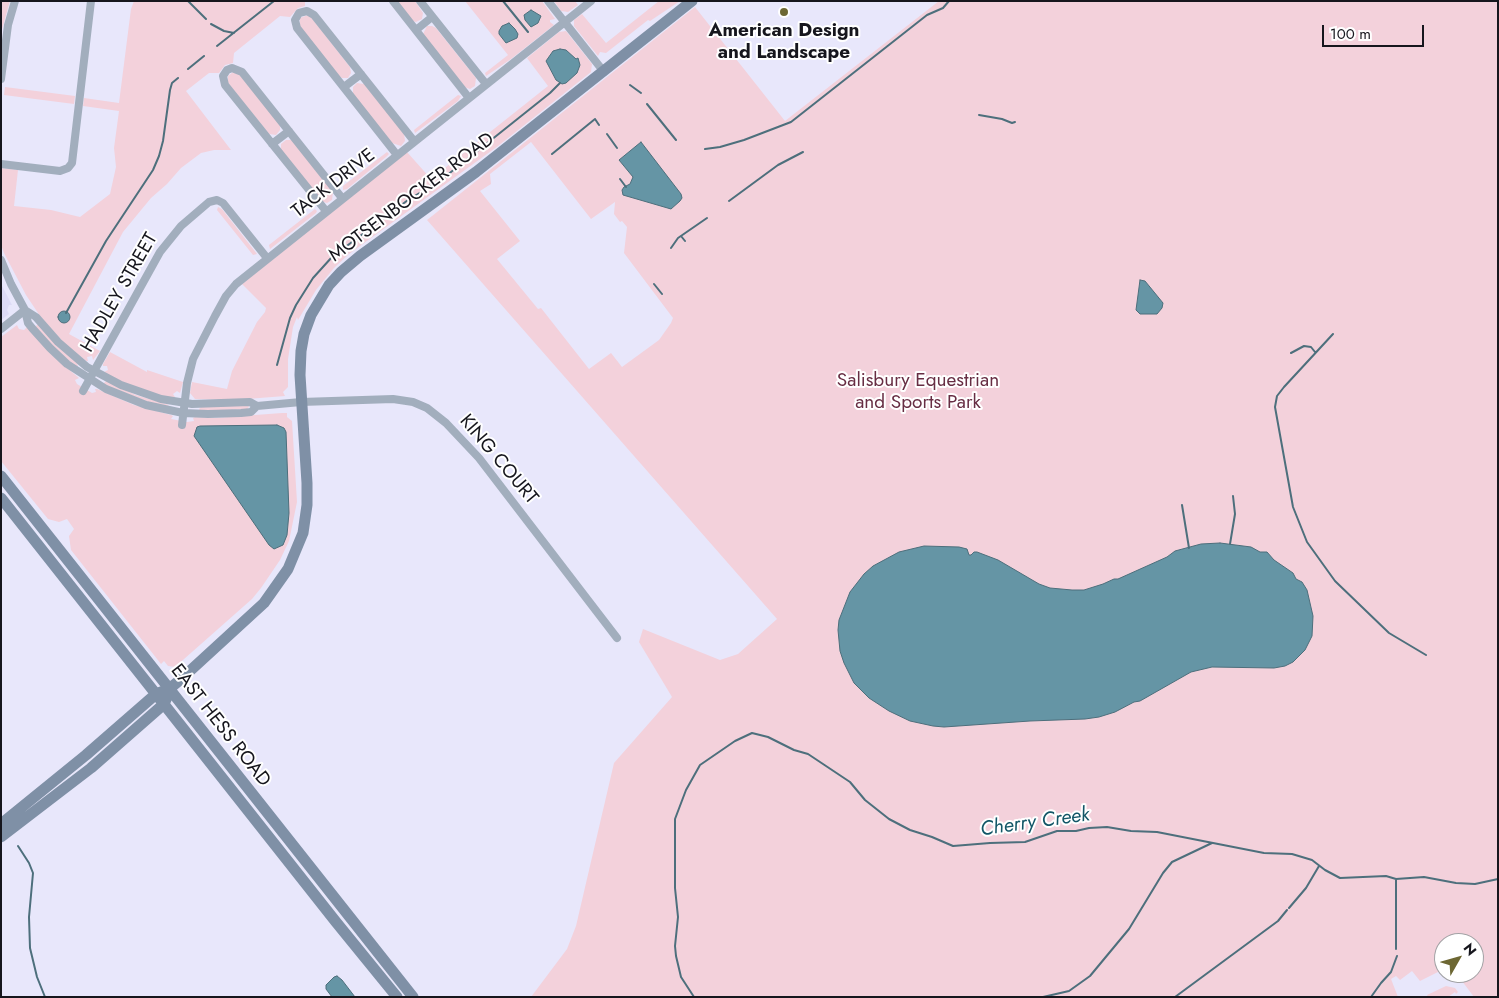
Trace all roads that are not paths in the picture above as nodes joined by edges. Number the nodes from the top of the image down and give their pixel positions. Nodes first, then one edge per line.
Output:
1 (14, 1) edge
2 (91, 1) edge
3 (393, 1) edge
4 (420, 1) edge
5 (548, 1) edge
6 (591, 1) edge
7 (692, 1) edge
8 (432, 17) junction
9 (564, 22) junction
10 (416, 30) junction
11 (4, 41) edge
12 (604, 72) junction
13 (361, 74) junction
14 (1, 79) edge
15 (486, 84) junction
16 (344, 87) junction
17 (469, 98) junction
18 (289, 131) junction
19 (414, 141) junction
20 (272, 144) junction
21 (397, 155) junction
22 (1, 164) edge
23 (342, 198) junction
24 (326, 211) junction
25 (266, 258) junction
26 (1, 260) edge
27 (25, 310) junction
28 (1, 329) edge
29 (94, 371) junction
30 (89, 380) junction
31 (83, 391) dead end
32 (302, 402) junction
33 (184, 403) junction
34 (258, 406) junction
35 (183, 413) junction
36 (182, 425) dead end
37 (1, 476) edge
38 (1, 498) edge
39 (617, 638) dead end
40 (169, 690) junction
41 (156, 694) junction
42 (164, 704) junction
43 (1, 824) edge
44 (1, 837) edge
45 (397, 997) edge
46 (413, 997) edge

1 - 11 street
2 - 22 street
3 - 10 street
4 - 8 street
5 - 9 street
6 - 9 street, TACK DRIVE
7 - 12 main road, MOTSENBOCKER ROAD
8 - 10 street
8 - 15 street
9 - 12 street
9 - 15 street, TACK DRIVE
10 - 17 street
11 - 14 street
12 - 32 main road, MOTSENBOCKER ROAD
13 - 16 street
13 - 16 street
13 - 19 street
15 - 17 street, TACK DRIVE
16 - 21 street
17 - 19 street, TACK DRIVE
18 - 20 street
18 - 20 street
18 - 23 street
19 - 21 street, TACK DRIVE
20 - 24 street
21 - 23 street, TACK DRIVE
23 - 24 street, TACK DRIVE
24 - 25 street, TACK DRIVE
25 - 29 street, HADLEY STREET
25 - 33 street, TACK DRIVE
26 - 27 street
27 - 28 street
27 - 29 street
27 - 30 street
29 - 30 street, HADLEY STREET
29 - 33 street
30 - 31 street, HADLEY STREET
30 - 35 street
32 - 34 street, KING COURT
32 - 39 street, KING COURT
32 - 40 main road, MOTSENBOCKER ROAD
33 - 34 street
33 - 35 street, TACK DRIVE
34 - 35 street
35 - 36 street, TACK DRIVE
37 - 40 main road, EAST HESS ROAD
38 - 41 main road, EAST HESS ROAD
40 - 41 main road, MOTSENBOCKER ROAD
40 - 42 main road, MOTSENBOCKER ROAD
40 - 46 main road, EAST HESS ROAD
41 - 42 main road, EAST HESS ROAD
41 - 43 main road, MOTSENBOCKER ROAD
42 - 44 main road, MOTSENBOCKER ROAD
42 - 45 main road, EAST HESS ROAD

